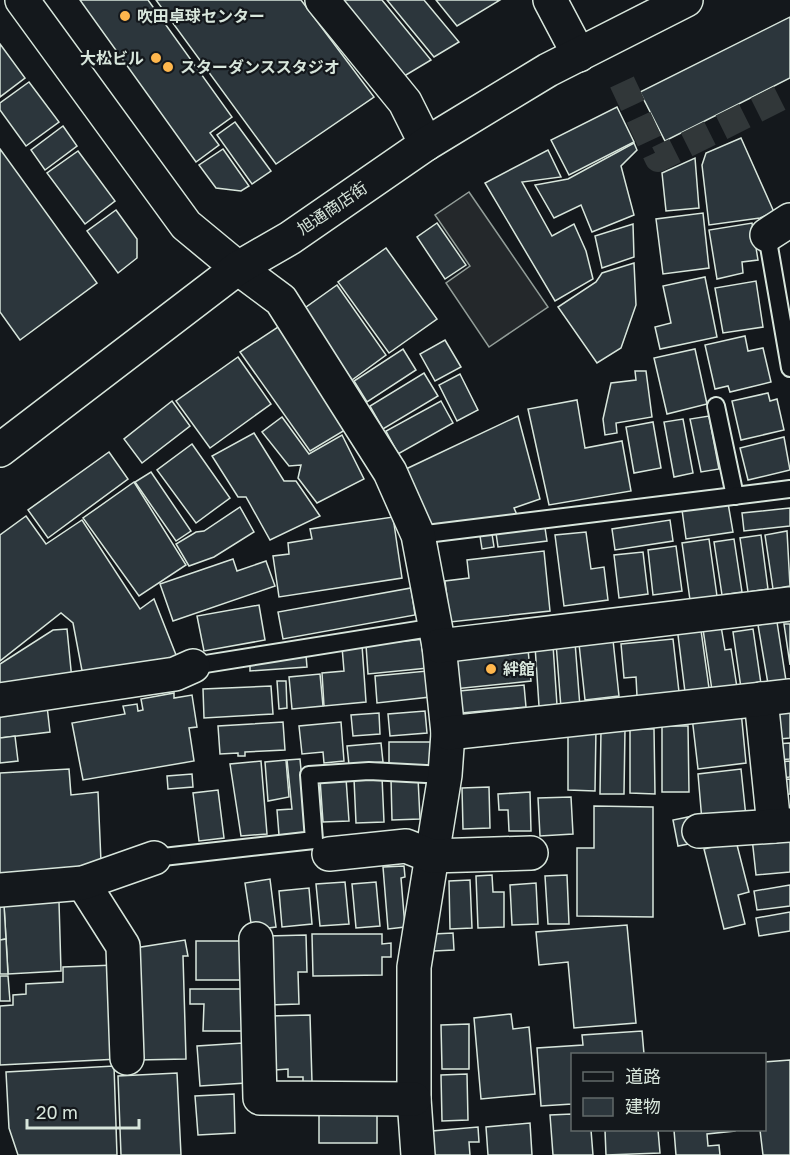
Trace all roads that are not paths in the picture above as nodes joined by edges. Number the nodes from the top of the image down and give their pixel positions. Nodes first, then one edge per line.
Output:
1 (22, 0) edge
2 (322, 0) edge
3 (550, 0) edge
4 (686, 0) edge
5 (579, 55) junction
6 (426, 144) junction
7 (779, 227) edge
8 (238, 268) junction
9 (790, 368) edge
10 (716, 406) dead end
11 (0, 450) edge
12 (790, 489) edge
13 (735, 496) junction
14 (418, 535) junction
15 (790, 604) edge
16 (438, 636) junction
17 (193, 666) joint
18 (775, 698) edge
19 (0, 700) edge
20 (447, 733) junction
21 (445, 775) junction
22 (782, 825) edge
23 (699, 831) dead end
24 (531, 853) dead end
25 (329, 854) dead end
26 (432, 855) junction
27 (154, 858) joint
28 (83, 883) junction
29 (0, 890) edge
30 (256, 939) dead end
31 (127, 1058) dead end
32 (414, 1099) junction
33 (418, 1155) edge

1 - 8 street
2 - 6 street
3 - 5 street
4 - 5 street, 旭通商店街
5 - 6 street, 旭通商店街
6 - 8 street, 旭通商店街
7 - 9 lane
8 - 11 street, 旭通商店街
8 - 14 street
10 - 13 lane
12 - 13 lane
13 - 14 lane
14 - 16 street
15 - 16 street
16 - 17 lane
16 - 20 street
17 - 19 street
18 - 20 street
18 - 22 street
20 - 21 street
21 - 26 street
21 - 27 lane
22 - 23 street
24 - 26 street
25 - 26 street
26 - 32 street
27 - 28 street
28 - 29 street
28 - 31 street
30 - 32 street
32 - 33 street

